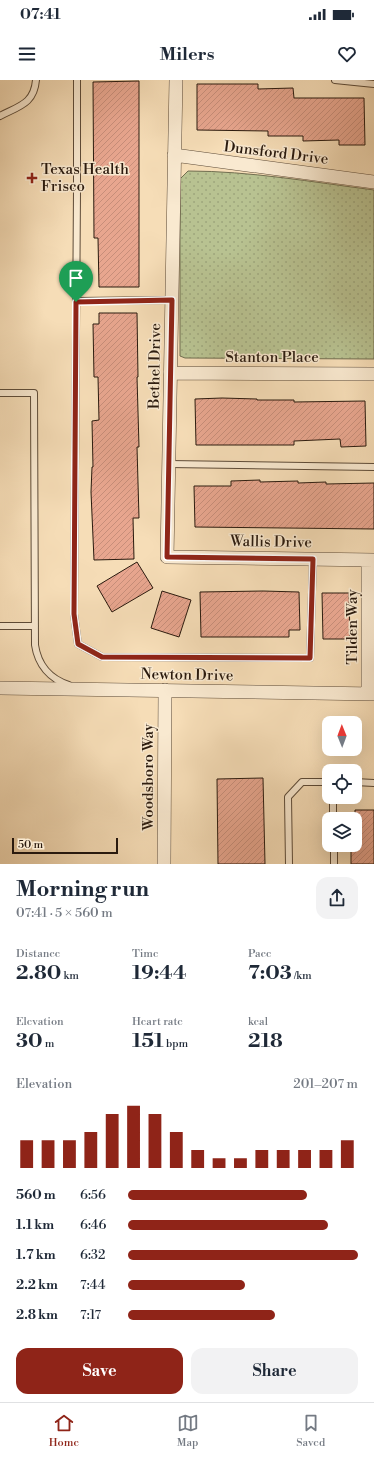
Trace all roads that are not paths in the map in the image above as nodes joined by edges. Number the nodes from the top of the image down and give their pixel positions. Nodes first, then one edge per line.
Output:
1 (36, 80) edge
2 (77, 80) edge
3 (176, 80) edge
4 (335, 80) edge
5 (374, 84) edge
6 (0, 116) edge
7 (174, 156) junction
8 (374, 182) edge
9 (172, 300) junction
10 (76, 302) junction
11 (170, 373) junction
12 (374, 374) edge
13 (0, 393) edge
14 (169, 464) junction
15 (374, 467) edge
16 (167, 557) joint
17 (313, 559) junction
18 (371, 560) edge
19 (0, 626) edge
20 (34, 626) junction
21 (0, 688) edge
22 (80, 689) junction
23 (165, 690) junction
24 (371, 694) edge
25 (322, 782) edge
26 (362, 782) edge
27 (374, 783) edge
28 (334, 852) edge
29 (164, 864) edge
30 (289, 864) edge
31 (334, 864) edge

1 - 6 lane
2 - 10 lane
3 - 7 street, Bethel Drive
4 - 5 lane
7 - 8 street, Dunsford Drive
7 - 9 street, Bethel Drive
9 - 10 lane
9 - 11 street, Bethel Drive
10 - 17 lane
11 - 12 street, Stanton Place
11 - 14 street, Bethel Drive
13 - 20 lane
14 - 15 lane
14 - 16 street, Bethel Drive
16 - 17 street, Wallis Drive
17 - 18 street, Wallis Drive
18 - 24 street, Tilden Way
19 - 20 lane
20 - 22 lane
21 - 22 street, Newton Drive
22 - 23 street, Newton Drive
23 - 24 street, Newton Drive
23 - 29 street, Woodsboro Way
25 - 30 lane
26 - 27 lane
28 - 31 lane

